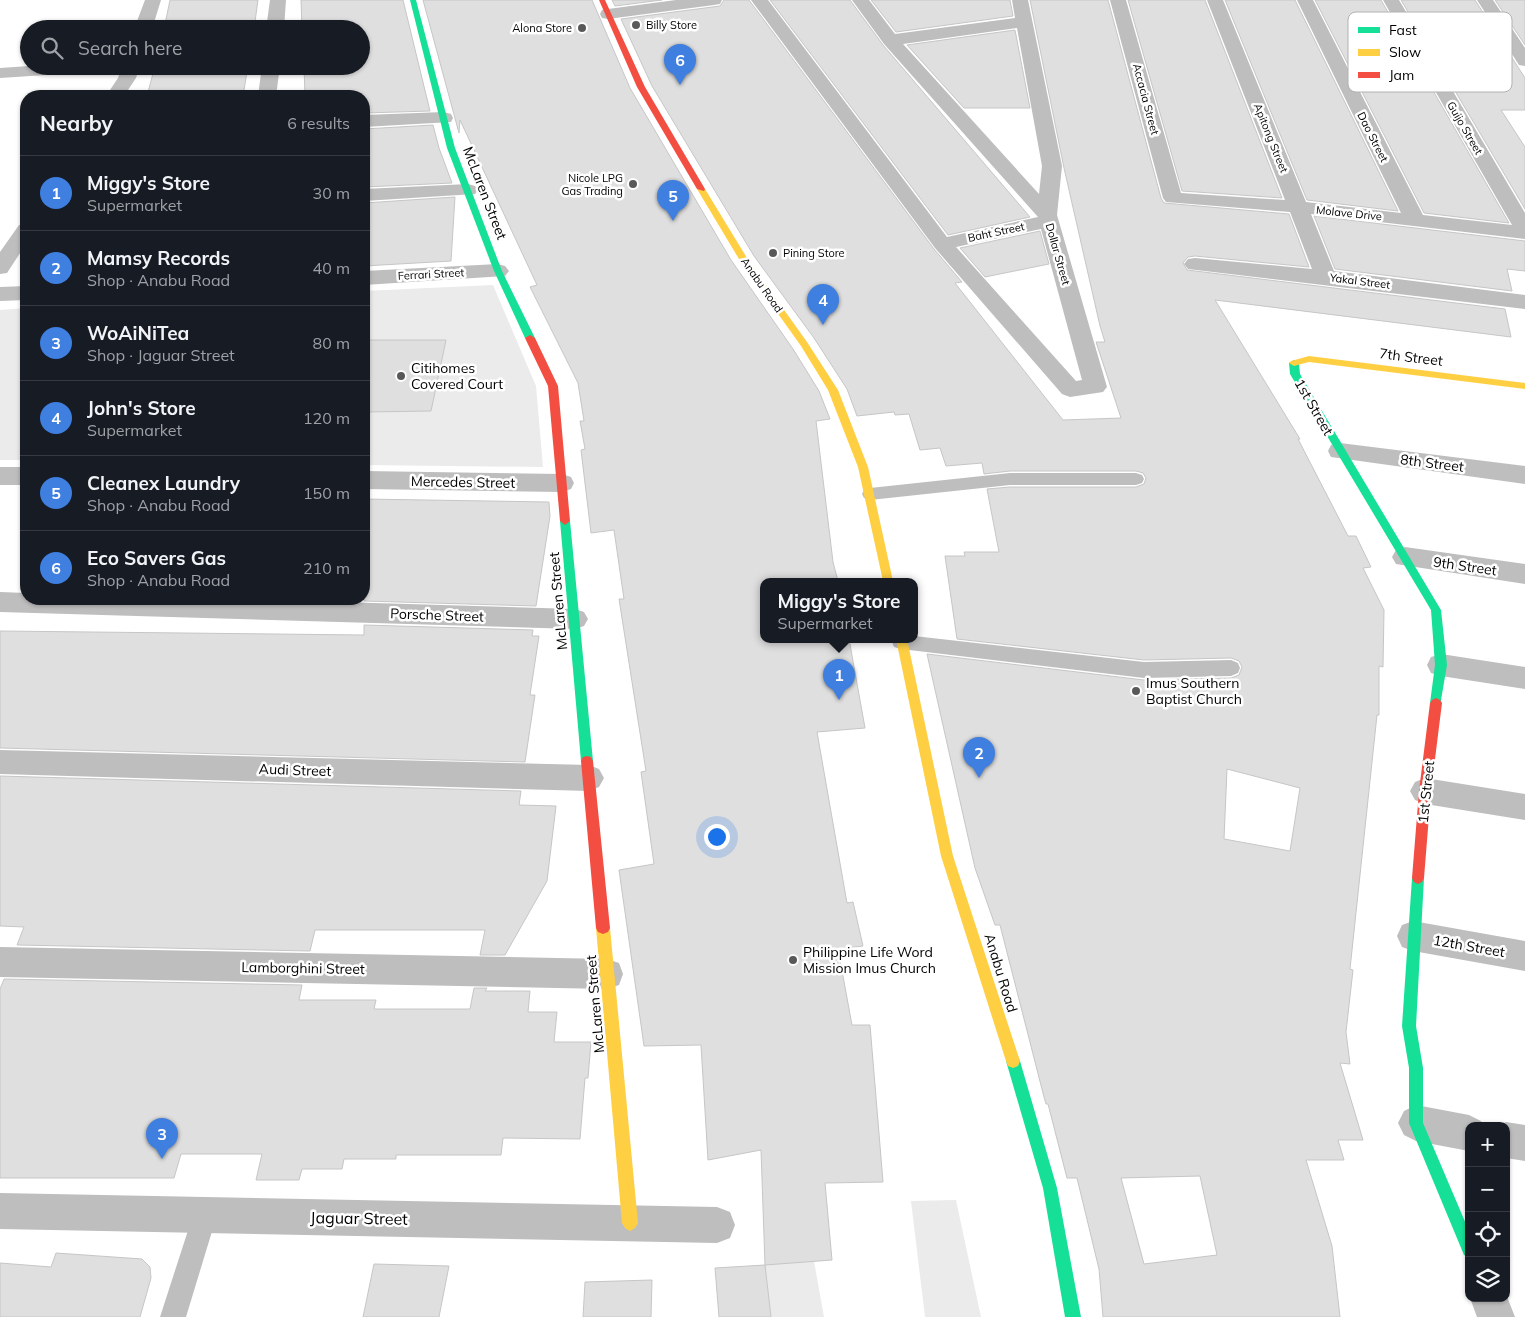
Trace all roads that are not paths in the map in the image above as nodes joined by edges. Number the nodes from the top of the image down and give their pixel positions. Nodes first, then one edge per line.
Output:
1 (153, 0) edge
2 (278, 0) edge
3 (414, 0) edge
4 (714, 0) edge
5 (759, 0) edge
6 (860, 0) edge
7 (1020, 0) edge
8 (1118, 0) edge
9 (1215, 0) edge
10 (1305, 0) edge
11 (1390, 0) edge
12 (1485, 0) edge
13 (605, 7) edge
14 (1397, 12) edge
15 (1493, 12) edge
16 (146, 20) edge
17 (276, 20) edge
18 (1024, 22) junction
19 (890, 40) junction
20 (1512, 41) edge
21 (1525, 61) edge
22 (20, 72) edge
23 (0, 73) edge
24 (128, 75) edge
25 (270, 75) edge
26 (1348, 86) edge
27 (119, 90) edge
28 (268, 90) edge
29 (1351, 92) edge
30 (1444, 92) edge
31 (444, 118) junction
32 (370, 121) edge
33 (468, 190) junction
34 (370, 195) edge
35 (1173, 198) joint
36 (1299, 207) junction
37 (1048, 218) junction
38 (1415, 220) junction
39 (1525, 231) edge
40 (20, 238) edge
41 (942, 244) junction
42 (1195, 264) dead end
43 (0, 268) edge
44 (498, 271) junction
45 (1326, 277) junction
46 (370, 278) edge
47 (20, 293) edge
48 (0, 294) edge
49 (1525, 302) edge
50 (1294, 363) joint
51 (1525, 386) edge
52 (1340, 451) junction
53 (1525, 475) edge
54 (0, 476) edge
55 (20, 476) edge
56 (1136, 479) dead end
57 (370, 480) edge
58 (562, 483) junction
59 (870, 494) junction
60 (1405, 557) junction
61 (1525, 574) edge
62 (887, 578) edge
63 (0, 602) edge
64 (20, 603) edge
65 (101, 605) edge
66 (575, 619) junction
67 (918, 642) edge
68 (902, 643) edge
69 (1441, 665) junction
70 (1231, 668) dead end
71 (1525, 678) edge
72 (0, 762) edge
73 (589, 778) junction
74 (1425, 790) junction
75 (1525, 807) edge
76 (1413, 936) junction
77 (1525, 956) edge
78 (0, 962) edge
79 (607, 974) junction
80 (1416, 1123) junction
81 (1465, 1131) edge
82 (1510, 1141) edge
83 (1525, 1143) edge
84 (0, 1211) edge
85 (205, 1215) junction
86 (630, 1223) junction
87 (717, 1225) dead end
88 (1465, 1240) edge
89 (1490, 1302) edge
90 (173, 1317) edge
91 (1073, 1317) edge
92 (1496, 1317) edge

1 - 16 street
2 - 17 street
3 - 31 street, McLaren Street
4 - 13 street
5 - 41 street
6 - 19 street
7 - 18 street, Dollar Street
8 - 35 street, Accacia Street
9 - 36 street, Apitong Street
10 - 26 street, Dao Street
11 - 14 street, Guijo Street
12 - 15 street
13 - 59 street, Anabu Road
18 - 19 street
18 - 37 street, Dollar Street
19 - 37 street
20 - 21 street
22 - 23 street
24 - 27 street
25 - 28 street
29 - 38 street, Dao Street
30 - 39 street, Guijo Street
31 - 32 street
31 - 33 street, McLaren Street
33 - 34 street
33 - 44 street, McLaren Street
35 - 36 street, Molave Drive
36 - 38 street, Molave Drive
36 - 45 street, Apitong Street
37 - 41 street, Baht Street
37 - 41 street, Dollar Street
38 - 39 street, Molave Drive
40 - 43 street
42 - 45 street, Yakal Street
44 - 46 street, Ferrari Street
44 - 58 street, McLaren Street
45 - 49 street, Yakal Street
47 - 48 street
50 - 51 street, 7th Street
50 - 52 street, 1st Street
52 - 53 street, 8th Street
52 - 60 street, 1st Street
54 - 55 street
56 - 59 lane
57 - 58 street, Mercedes Street
58 - 66 street, McLaren Street
59 - 62 street, Anabu Road
60 - 61 street, 9th Street
60 - 69 street, 1st Street
63 - 64 street, Porsche Street
65 - 66 street, Porsche Street
66 - 73 street, McLaren Street
67 - 70 lane
68 - 91 street, Anabu Road
69 - 71 street
69 - 74 street, 1st Street
72 - 73 street, Audi Street
73 - 79 street, McLaren Street
74 - 75 street
74 - 76 street, 1st Street
76 - 77 street, 12th Street
76 - 80 street, 1st Street
78 - 79 street, Lamborghini Street
79 - 86 street, McLaren Street
80 - 81 street
80 - 88 street, 1st Street
82 - 83 street
84 - 85 street, Jaguar Street
85 - 86 street, Jaguar Street
85 - 90 lane
86 - 87 street, Jaguar Street
89 - 92 street

